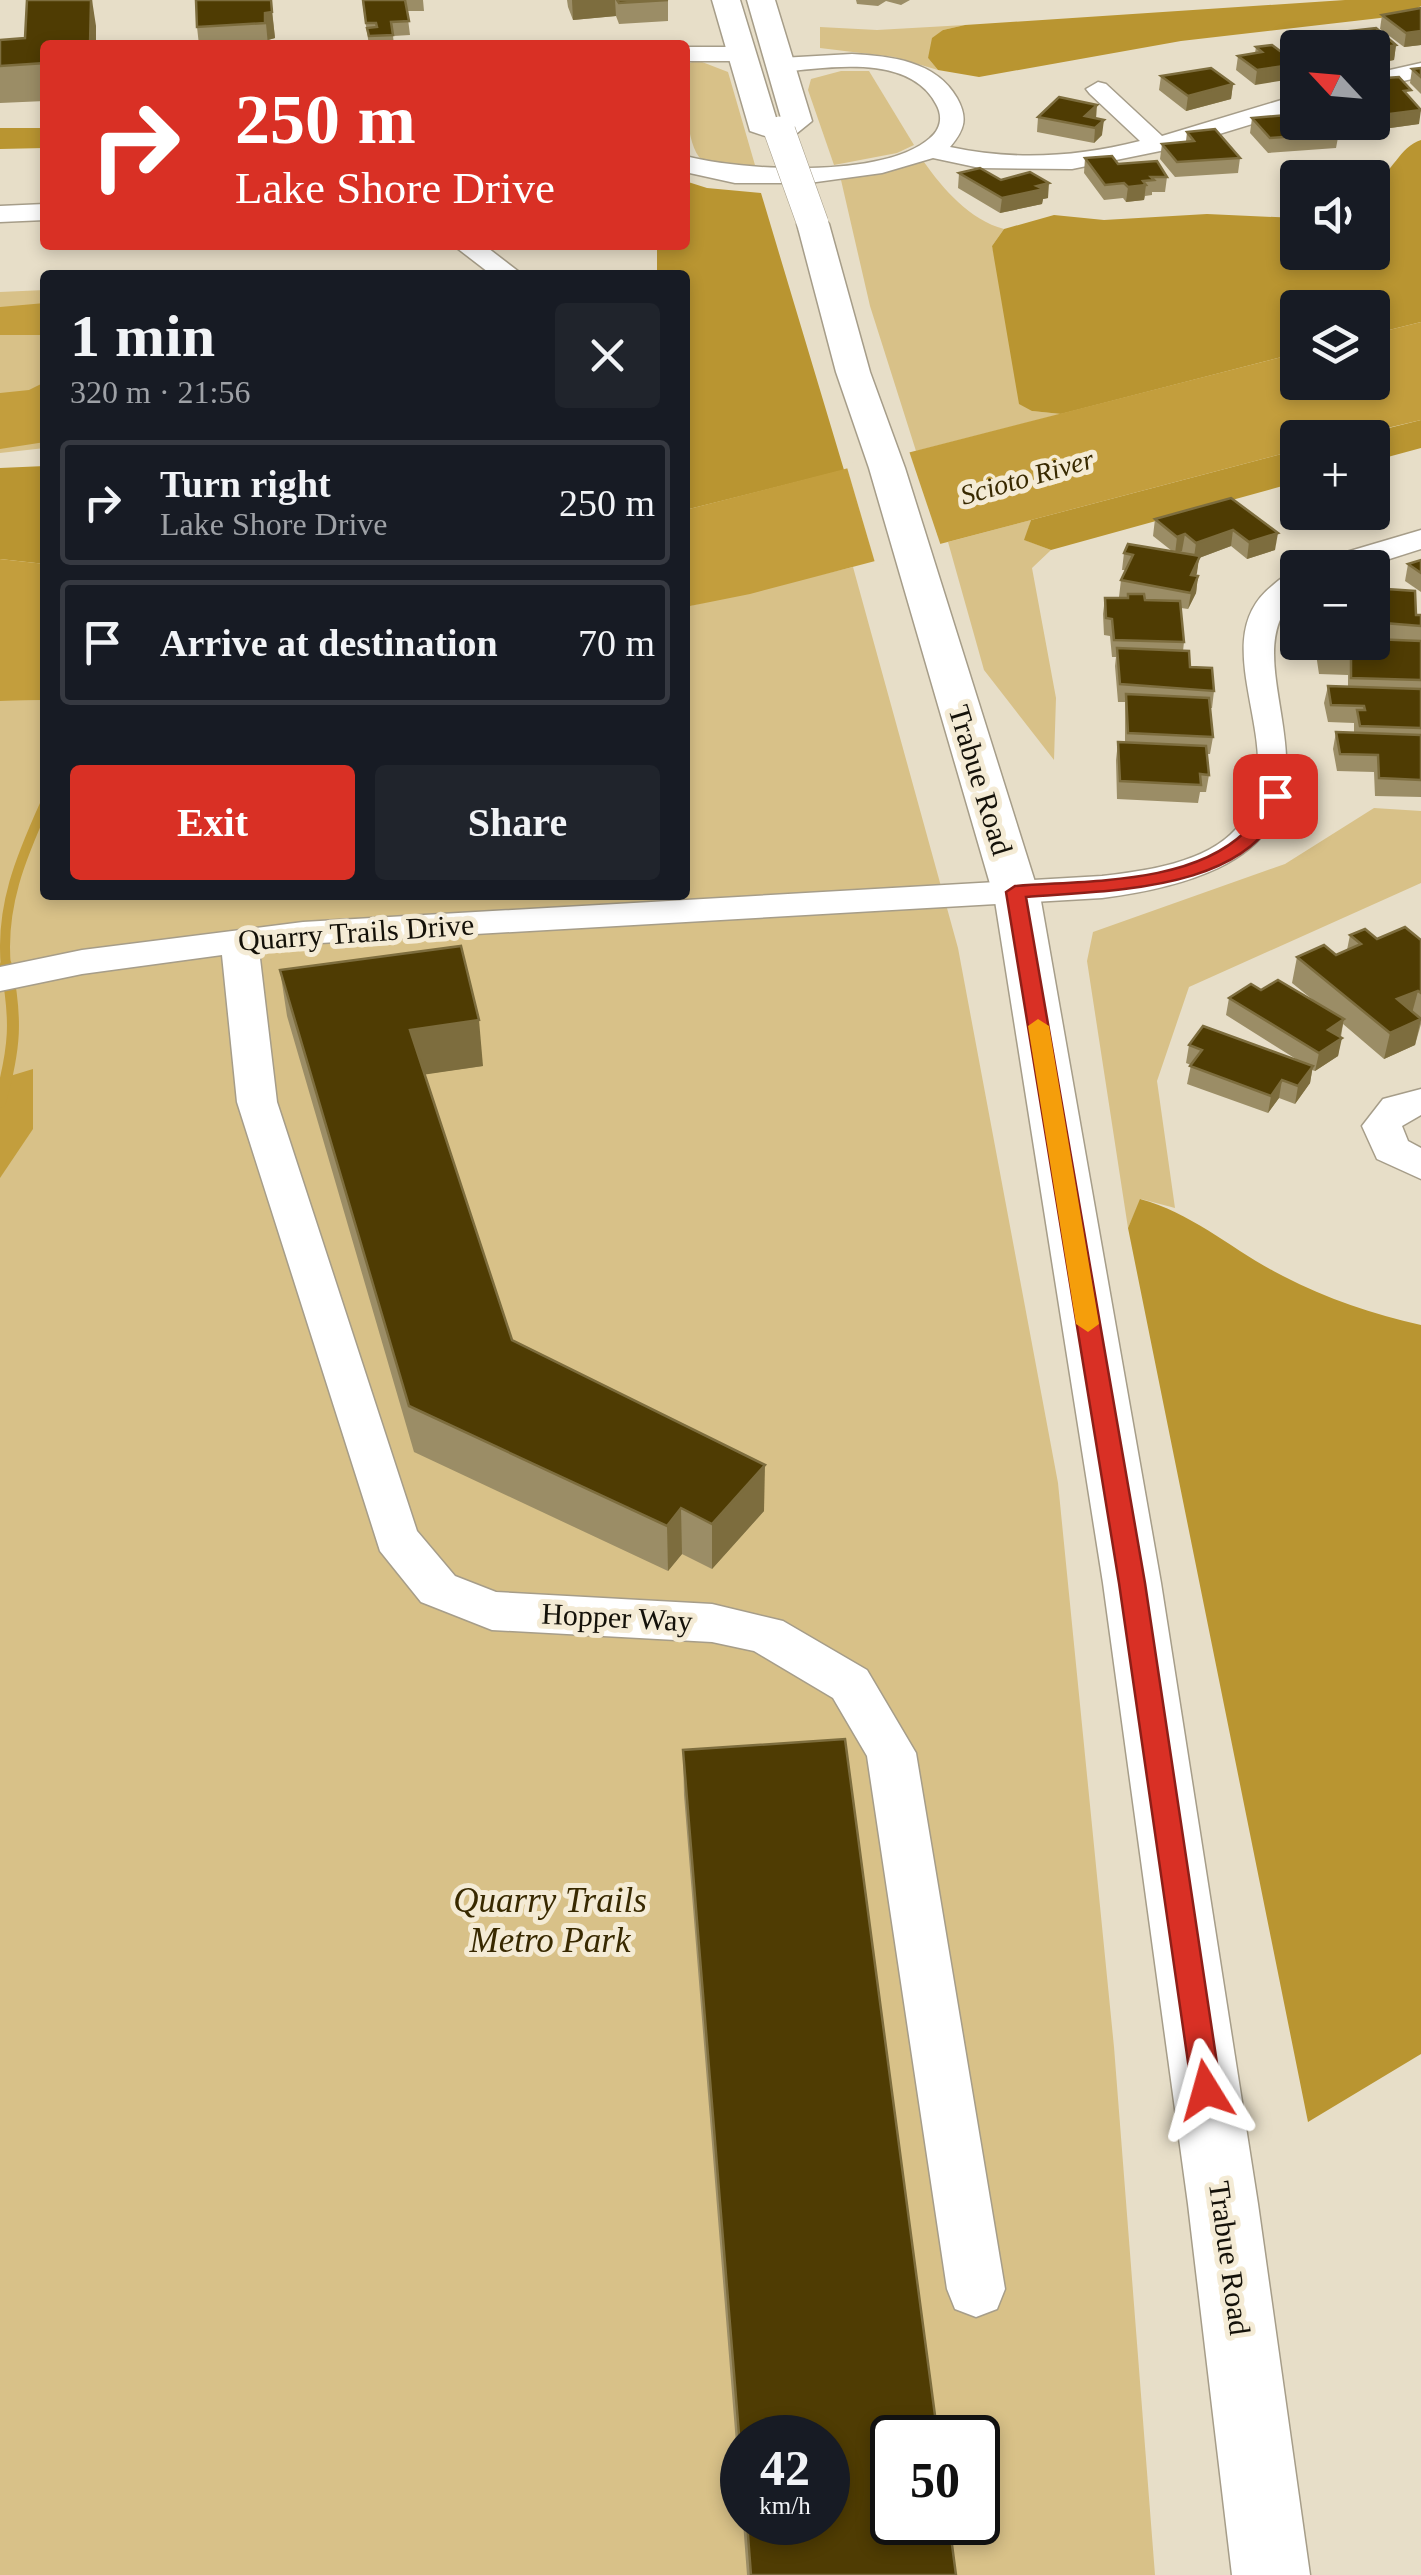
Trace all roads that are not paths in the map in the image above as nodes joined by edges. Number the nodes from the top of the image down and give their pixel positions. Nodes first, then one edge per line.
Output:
1 (726, 0) edge
2 (761, 0) edge
3 (690, 54) edge
4 (740, 54) junction
5 (781, 65) junction
6 (1421, 70) edge
7 (1390, 77) edge
8 (1098, 89) dead end
9 (1280, 107) edge
10 (780, 132) junction
11 (1156, 144) junction
12 (931, 150) junction
13 (690, 166) edge
14 (40, 212) edge
15 (0, 214) edge
16 (473, 250) edge
17 (503, 270) edge
18 (1421, 540) edge
19 (1387, 550) edge
20 (1280, 594) edge
21 (1015, 892) junction
22 (238, 940) junction
23 (0, 978) edge
24 (1421, 1102) edge
25 (1421, 1166) edge
26 (976, 2289) dead end
27 (1271, 2575) edge

1 - 4 main road, Trabue Road
2 - 5 main road
3 - 4 street
4 - 10 main road, Trabue Road
5 - 10 main road
5 - 12 street
6 - 7 street
8 - 11 street
9 - 11 street
10 - 21 main road, Trabue Road, bridge
11 - 12 street
12 - 13 street
14 - 15 street
16 - 17 street
18 - 19 street
20 - 21 street, Quarry Trails Drive
21 - 22 street, Quarry Trails Drive
21 - 27 main road, Trabue Road
22 - 23 street, Quarry Trails Drive
22 - 26 street, Hopper Way
24 - 25 street

